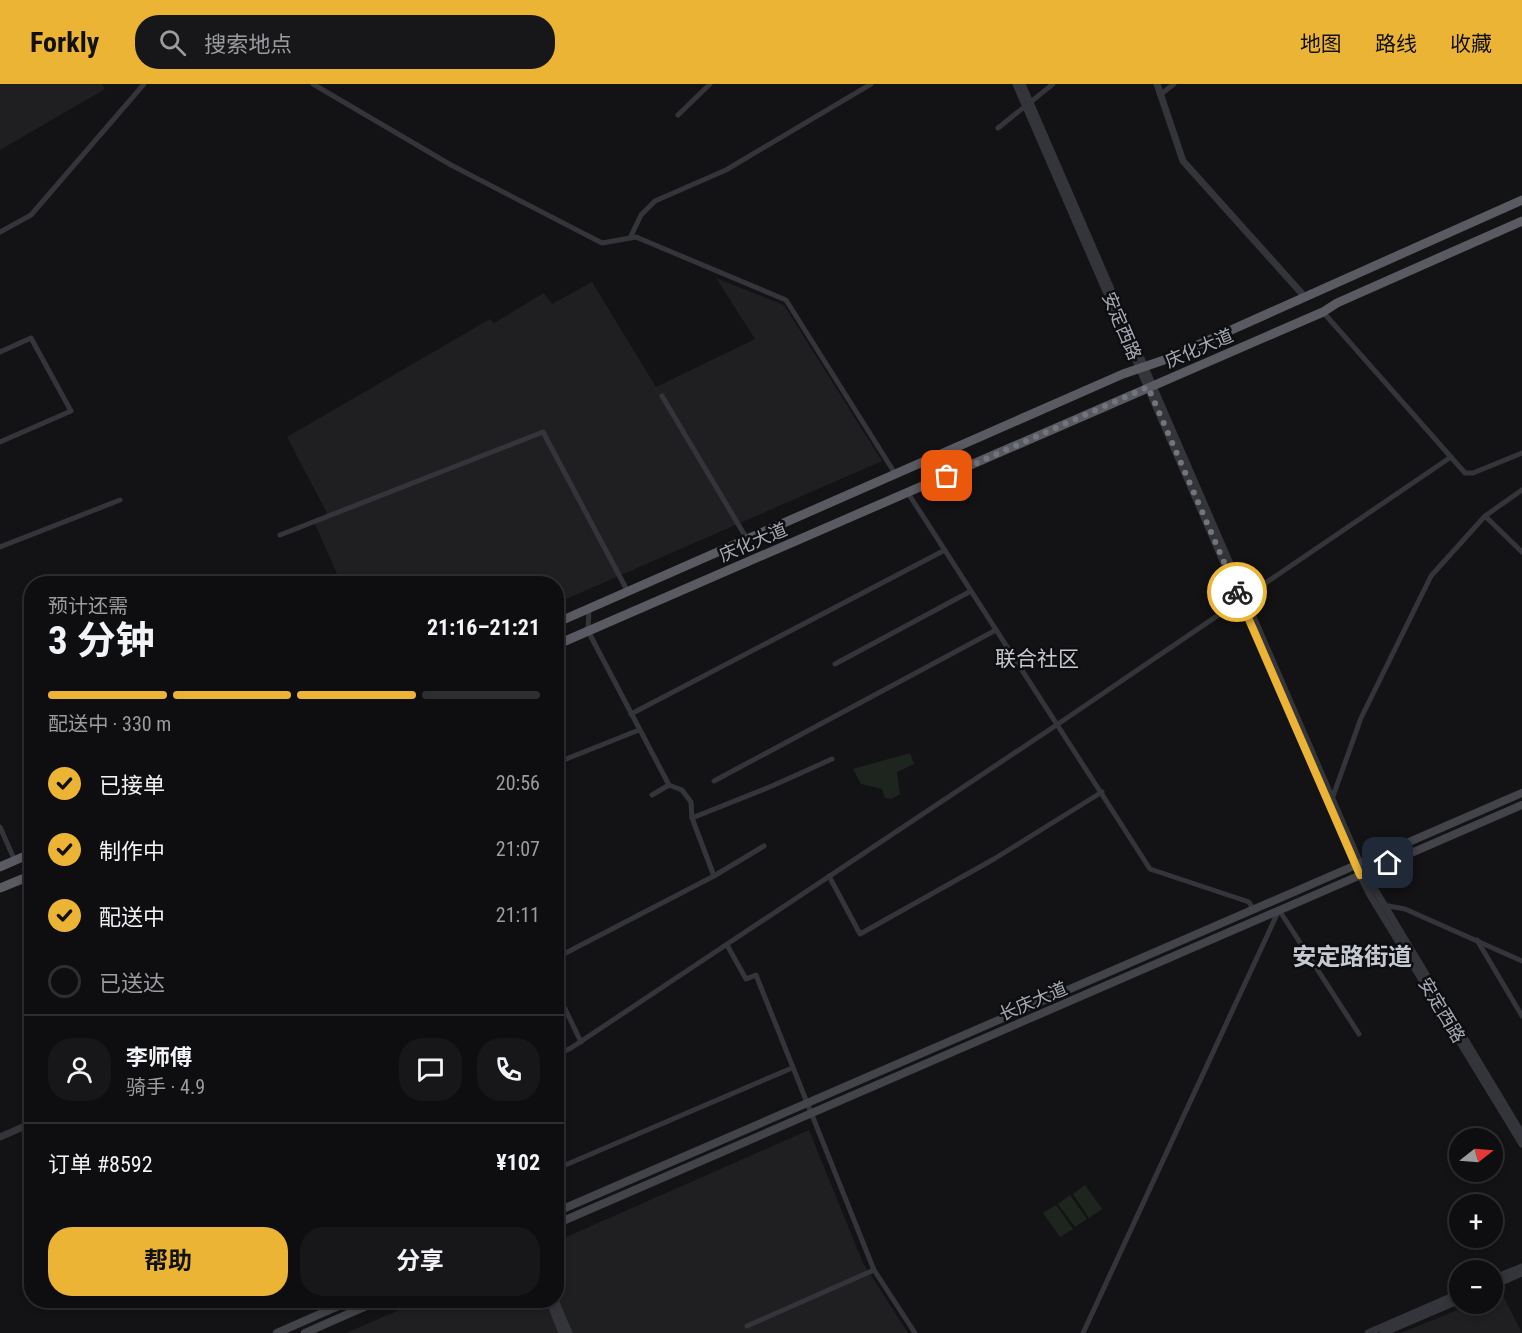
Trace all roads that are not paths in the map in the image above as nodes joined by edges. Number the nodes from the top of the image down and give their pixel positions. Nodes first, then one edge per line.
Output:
1 (144, 84) edge
2 (313, 84) edge
3 (710, 84) edge
4 (869, 84) edge
5 (1016, 84) edge
6 (1022, 84) edge
7 (1053, 84) edge
8 (1157, 84) edge
9 (1174, 84) edge
10 (1160, 94) junction
11 (1028, 104) junction
12 (678, 115) dead end
13 (998, 128) dead end
14 (1522, 200) edge
15 (1522, 221) edge
16 (0, 232) edge
17 (630, 238) junction
18 (1305, 297) junction
19 (1323, 312) junction
20 (0, 352) edge
21 (1143, 367) junction
22 (1150, 386) junction
23 (662, 396) dead end
24 (0, 442) edge
25 (1522, 453) edge
26 (1451, 457) junction
27 (896, 475) junction
28 (1522, 490) edge
29 (908, 493) junction
30 (120, 500) dead end
31 (1485, 516) junction
32 (280, 535) dead end
33 (747, 539) junction
34 (0, 547) edge
35 (945, 550) junction
36 (1522, 552) edge
37 (971, 591) junction
38 (628, 592) junction
39 (1243, 599) junction
40 (589, 609) junction
41 (564, 620) edge
42 (996, 630) junction
43 (588, 632) junction
44 (564, 642) edge
45 (835, 664) dead end
46 (631, 714) junction
47 (1058, 724) junction
48 (639, 730) junction
49 (832, 759) dead end
50 (564, 760) edge
51 (714, 781) dead end
52 (669, 785) junction
53 (1102, 792) junction
54 (1522, 793) edge
55 (652, 795) dead end
56 (1331, 802) junction
57 (1522, 805) edge
58 (692, 818) junction
59 (0, 827) edge
60 (764, 846) dead end
61 (24, 857) edge
62 (15, 861) junction
63 (1358, 864) junction
64 (0, 867) edge
65 (1363, 874) junction
66 (714, 876) junction
67 (829, 876) junction
68 (24, 878) edge
69 (0, 888) edge
70 (1379, 904) junction
71 (1253, 909) junction
72 (1280, 910) junction
73 (1476, 939) junction
74 (727, 945) junction
75 (564, 954) edge
76 (1522, 961) edge
77 (564, 1007) edge
78 (1522, 1016) edge
79 (1359, 1034) dead end
80 (581, 1042) junction
81 (564, 1051) edge
82 (792, 1068) junction
83 (806, 1104) junction
84 (810, 1114) junction
85 (24, 1122) edge
86 (24, 1126) edge
87 (0, 1132) edge
88 (1522, 1134) edge
89 (0, 1137) edge
90 (1522, 1144) edge
91 (564, 1166) edge
92 (564, 1209) edge
93 (564, 1221) edge
94 (1522, 1267) edge
95 (874, 1270) junction
96 (1522, 1273) edge
97 (1503, 1275) edge
98 (1503, 1281) edge
99 (1449, 1298) edge
100 (1449, 1305) edge
101 (334, 1308) edge
102 (362, 1308) edge
103 (552, 1308) edge
104 (558, 1308) edge
105 (747, 1326) dead end
106 (277, 1333) edge
107 (305, 1333) edge
108 (562, 1333) edge
109 (569, 1333) edge
110 (915, 1333) edge
111 (1083, 1333) edge
112 (1368, 1333) edge
113 (1383, 1333) edge

1 - 16 street
2 - 17 street
3 - 12 street
4 - 17 street
5 - 11 street, 安定西路
6 - 11 street, 安定西路
7 - 11 street
8 - 10 street
9 - 10 street
10 - 18 street
11 - 13 street
11 - 21 street, 安定西路
14 - 18 highway, 庆化大道
15 - 19 highway, 庆化大道
17 - 27 street
18 - 21 highway, 庆化大道
19 - 22 highway, 庆化大道
19 - 26 street
20 - 24 street
21 - 22 street, 安定西路
21 - 27 highway, 庆化大道
22 - 29 highway, 庆化大道
22 - 39 street, 安定西路
23 - 33 street
25 - 26 street
26 - 39 street
27 - 33 highway, 庆化大道
28 - 31 street
29 - 35 street
29 - 43 highway, 庆化大道
30 - 34 street
31 - 36 street
31 - 56 street
32 - 38 street
33 - 38 highway, 庆化大道
35 - 37 street
35 - 46 street
37 - 42 street
37 - 45 street
38 - 40 highway, 庆化大道
39 - 47 street
39 - 56 street, 安定西路
40 - 41 highway, 庆化大道
40 - 43 street
42 - 47 street
42 - 51 street
43 - 44 highway, 庆化大道
43 - 46 street
46 - 48 street
47 - 53 street
47 - 67 street
48 - 50 street
48 - 52 street
49 - 58 street
52 - 55 street
52 - 58 street
53 - 67 street
53 - 71 street
54 - 63 main road, 长庆大道
56 - 63 street, 安定西路
57 - 65 main road, 长庆大道
58 - 66 street
59 - 62 street
60 - 66 street
61 - 62 highway
62 - 64 highway
63 - 65 street, 安定西路
63 - 71 main road, 长庆大道
65 - 70 street, 安定西路
65 - 72 main road, 长庆大道
66 - 75 street
67 - 74 street
68 - 69 highway
70 - 73 street
70 - 88 street, 安定西路
70 - 90 street, 安定西路
71 - 83 main road, 长庆大道
72 - 79 street
72 - 84 main road, 长庆大道
72 - 111 street
73 - 76 street
73 - 78 street
74 - 80 street
74 - 82 street
77 - 80 street
80 - 81 street
82 - 83 street
82 - 91 street
83 - 84 street
83 - 92 main road, 长庆大道
84 - 93 main road, 长庆大道
84 - 95 street
85 - 87 street
86 - 89 street
94 - 97 street
95 - 105 street
95 - 110 street
96 - 98 street
99 - 112 street
100 - 113 street
101 - 106 main road
102 - 107 main road
103 - 108 street
104 - 109 street

